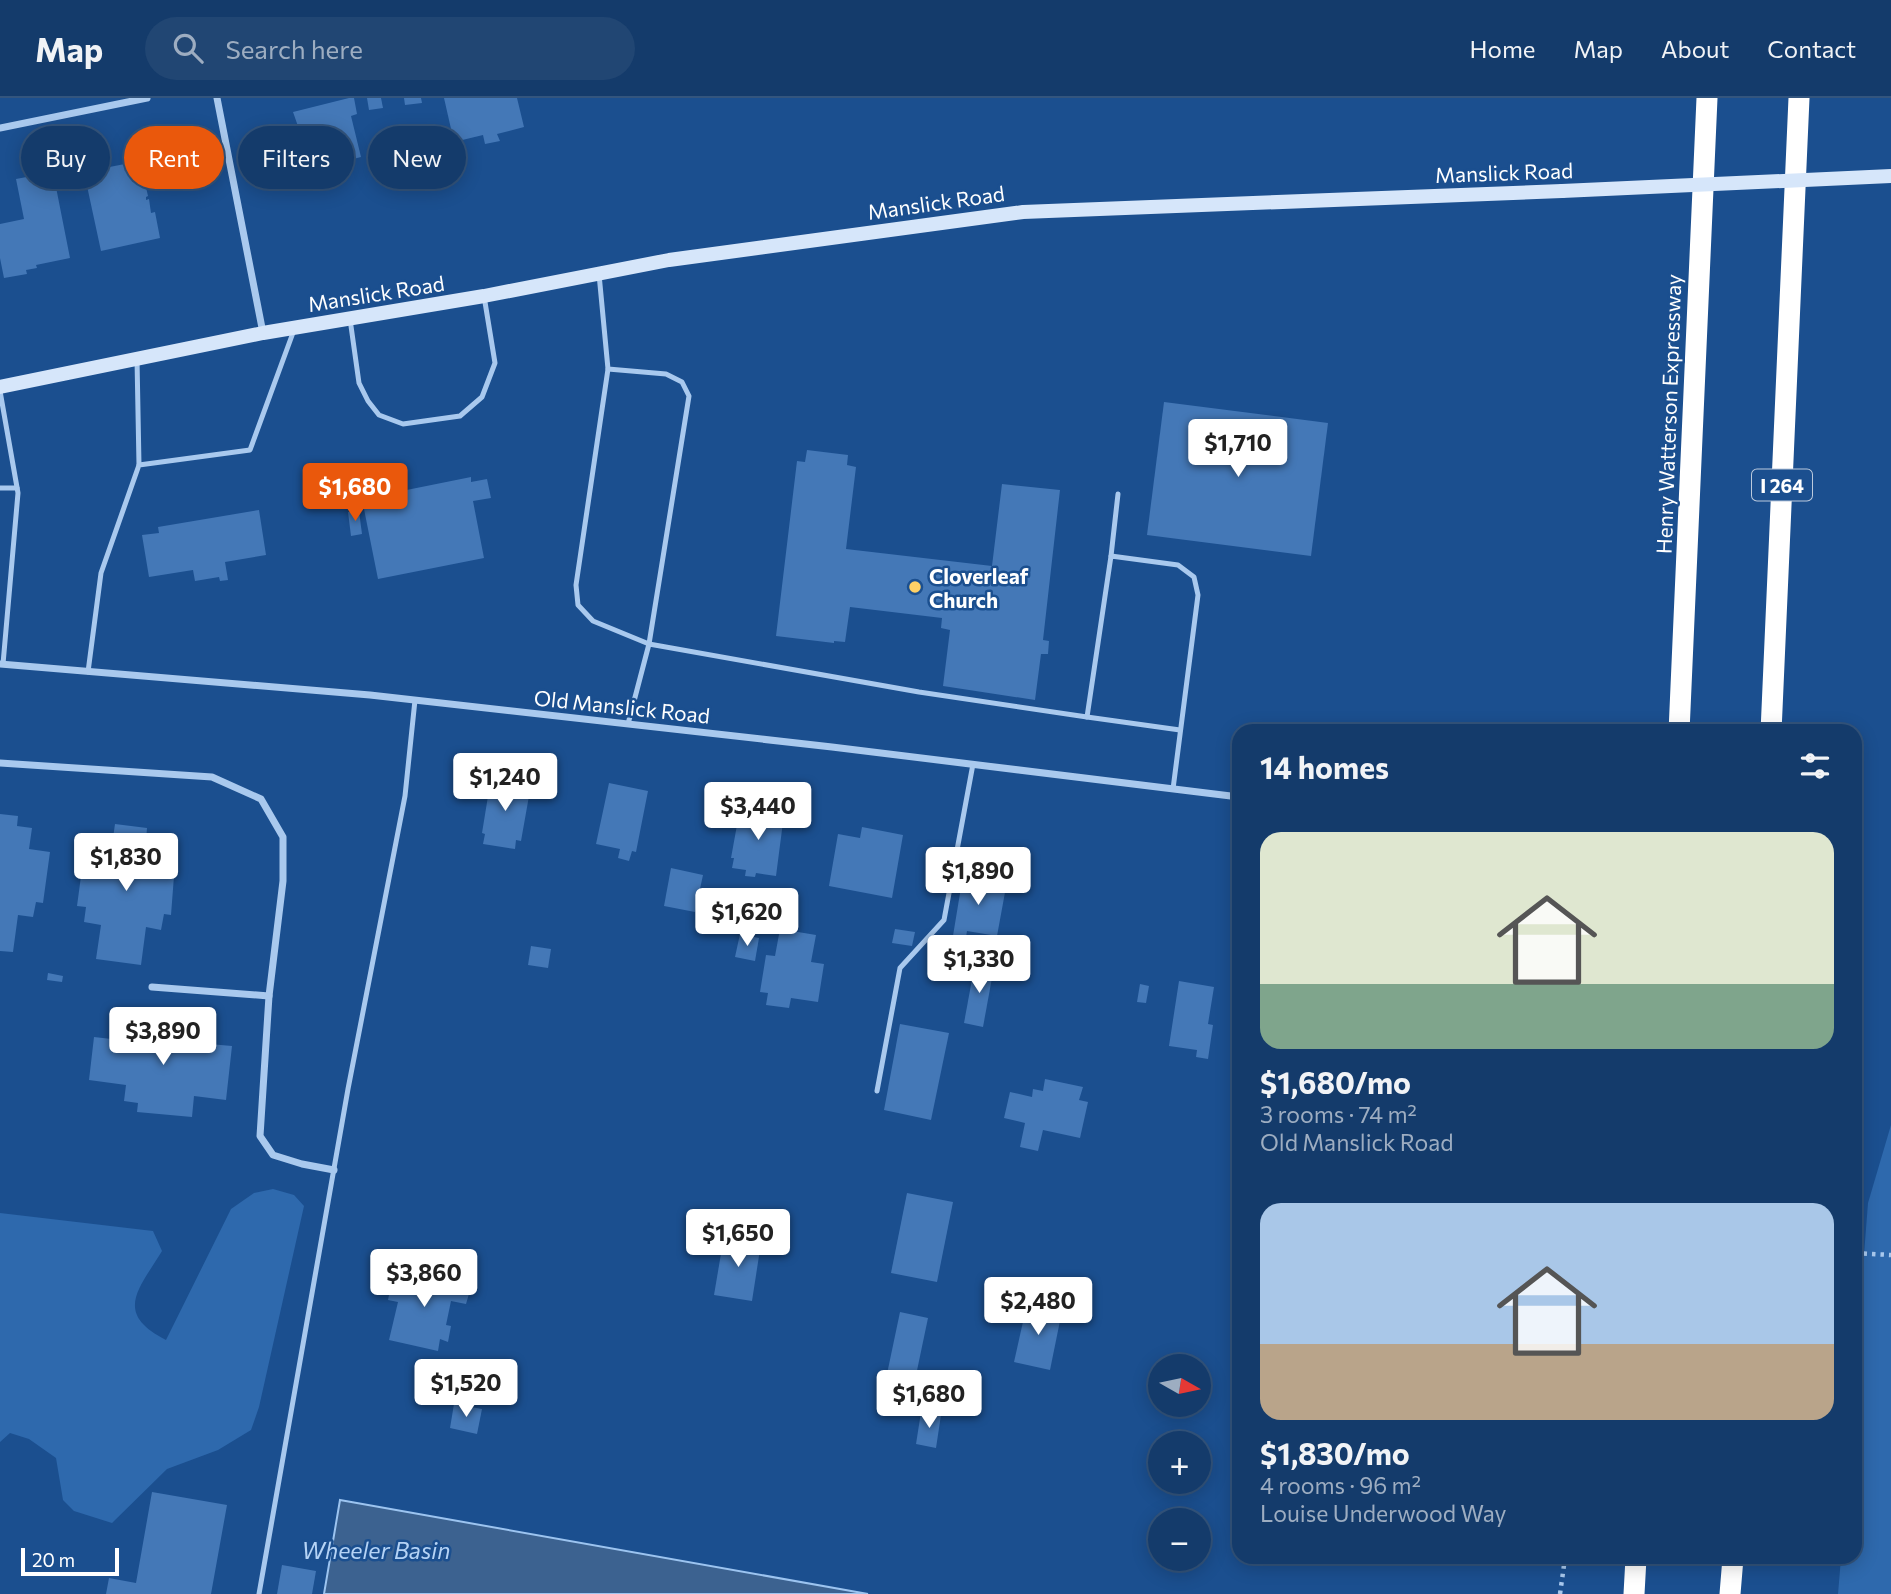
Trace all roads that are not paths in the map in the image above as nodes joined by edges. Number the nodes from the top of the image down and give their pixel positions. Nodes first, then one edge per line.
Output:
1 (148, 98) edge
2 (217, 98) edge
3 (1707, 98) edge
4 (1798, 98) edge
5 (0, 128) edge
6 (1891, 176) edge
7 (599, 273) junction
8 (484, 296) junction
9 (350, 319) junction
10 (295, 327) junction
11 (263, 333) junction
12 (136, 359) junction
13 (608, 369) junction
14 (0, 389) edge
15 (139, 465) junction
16 (0, 488) edge
17 (17, 488) junction
18 (1118, 494) dead end
19 (1111, 556) junction
20 (649, 644) junction
21 (1, 664) edge
22 (88, 672) junction
23 (415, 700) junction
24 (1087, 717) junction
25 (628, 724) junction
26 (1679, 724) edge
27 (1772, 724) edge
28 (1180, 730) junction
29 (0, 763) edge
30 (973, 764) junction
31 (1173, 789) junction
32 (1232, 796) edge
33 (152, 987) dead end
34 (269, 996) junction
35 (877, 1091) dead end
36 (334, 1170) junction
37 (1636, 1564) edge
38 (1732, 1564) edge
39 (260, 1594) edge
40 (1634, 1594) edge
41 (1730, 1594) edge

1 - 5 street
2 - 11 street
3 - 26 highway, Henry Watterson Expressway
4 - 27 highway, I 264
6 - 7 main road, Manslick Road, bridge
7 - 8 main road, Manslick Road
7 - 13 lane
8 - 9 main road, Manslick Road
8 - 9 lane
9 - 10 main road, Manslick Road
10 - 11 main road, Manslick Road
10 - 15 lane
11 - 12 main road, Manslick Road
12 - 14 main road, Manslick Road
12 - 15 lane
13 - 20 lane
13 - 20 lane
14 - 17 lane
15 - 22 lane
16 - 17 lane
17 - 21 lane
18 - 19 lane
19 - 24 lane
19 - 28 lane
20 - 24 lane
20 - 25 lane
21 - 22 street, Old Manslick Road
22 - 23 street, Old Manslick Road
23 - 25 street, Old Manslick Road
23 - 36 lane
24 - 28 lane
25 - 30 street, Old Manslick Road
28 - 31 lane
29 - 34 street
30 - 31 street, Old Manslick Road
30 - 35 lane
31 - 32 street, Old Manslick Road
33 - 34 street
34 - 36 street
36 - 39 lane
37 - 40 highway
38 - 41 highway

